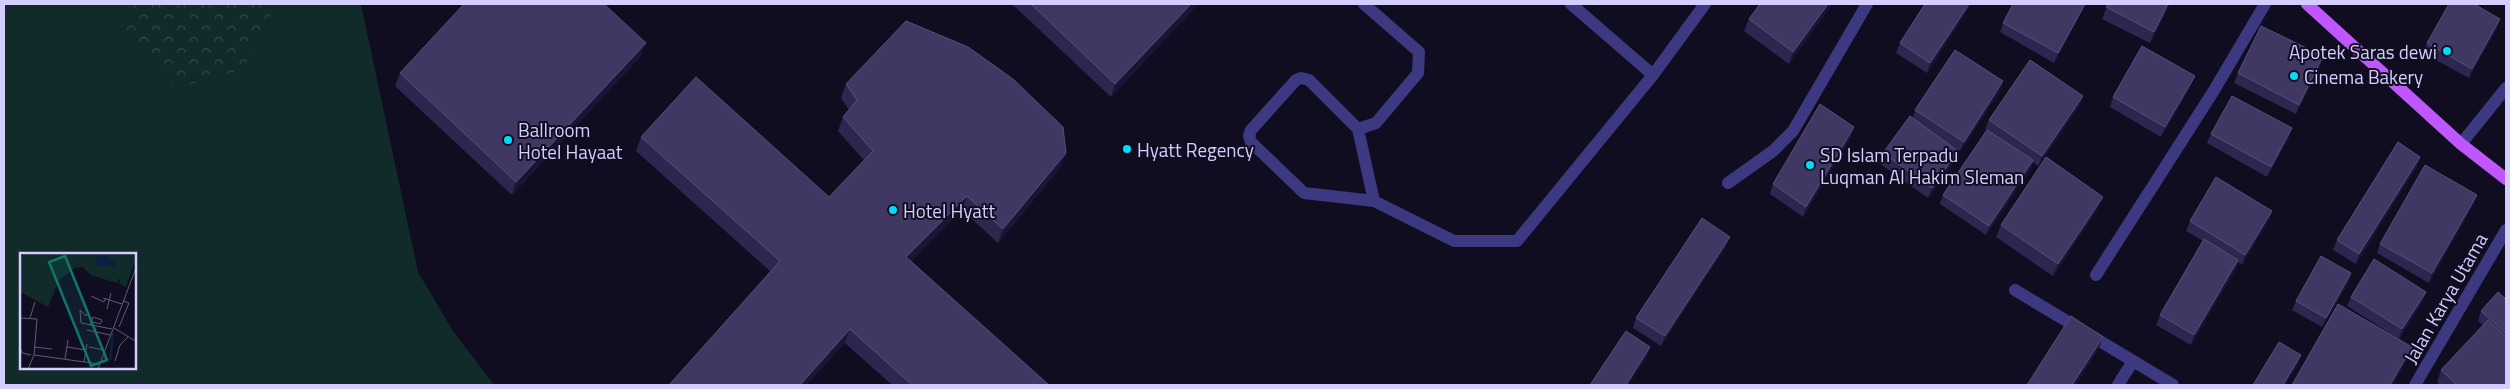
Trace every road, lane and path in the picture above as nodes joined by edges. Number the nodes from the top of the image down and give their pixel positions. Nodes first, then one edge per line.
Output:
1 (1364, 4) edge
2 (1571, 4) edge
3 (1705, 4) edge
4 (1867, 4) edge
5 (2265, 4) edge
6 (2307, 4) edge
7 (1653, 75) junction
8 (2506, 88) edge
9 (1358, 129) junction
10 (2462, 144) junction
11 (2506, 180) edge
12 (1728, 183) dead end
13 (1374, 201) junction
14 (2506, 230) edge
15 (2096, 275) dead end
16 (2015, 290) dead end
17 (2133, 361) junction
18 (2118, 385) edge
19 (2174, 385) edge
20 (2415, 385) edge

1 - 9 street
2 - 7 street
3 - 7 street
4 - 12 street
5 - 15 street
6 - 10 main road
7 - 13 street
8 - 10 street
9 - 13 street
9 - 13 street
10 - 11 main road
14 - 20 street, Jalan Karya Utama
16 - 17 street
17 - 18 street
17 - 19 street

